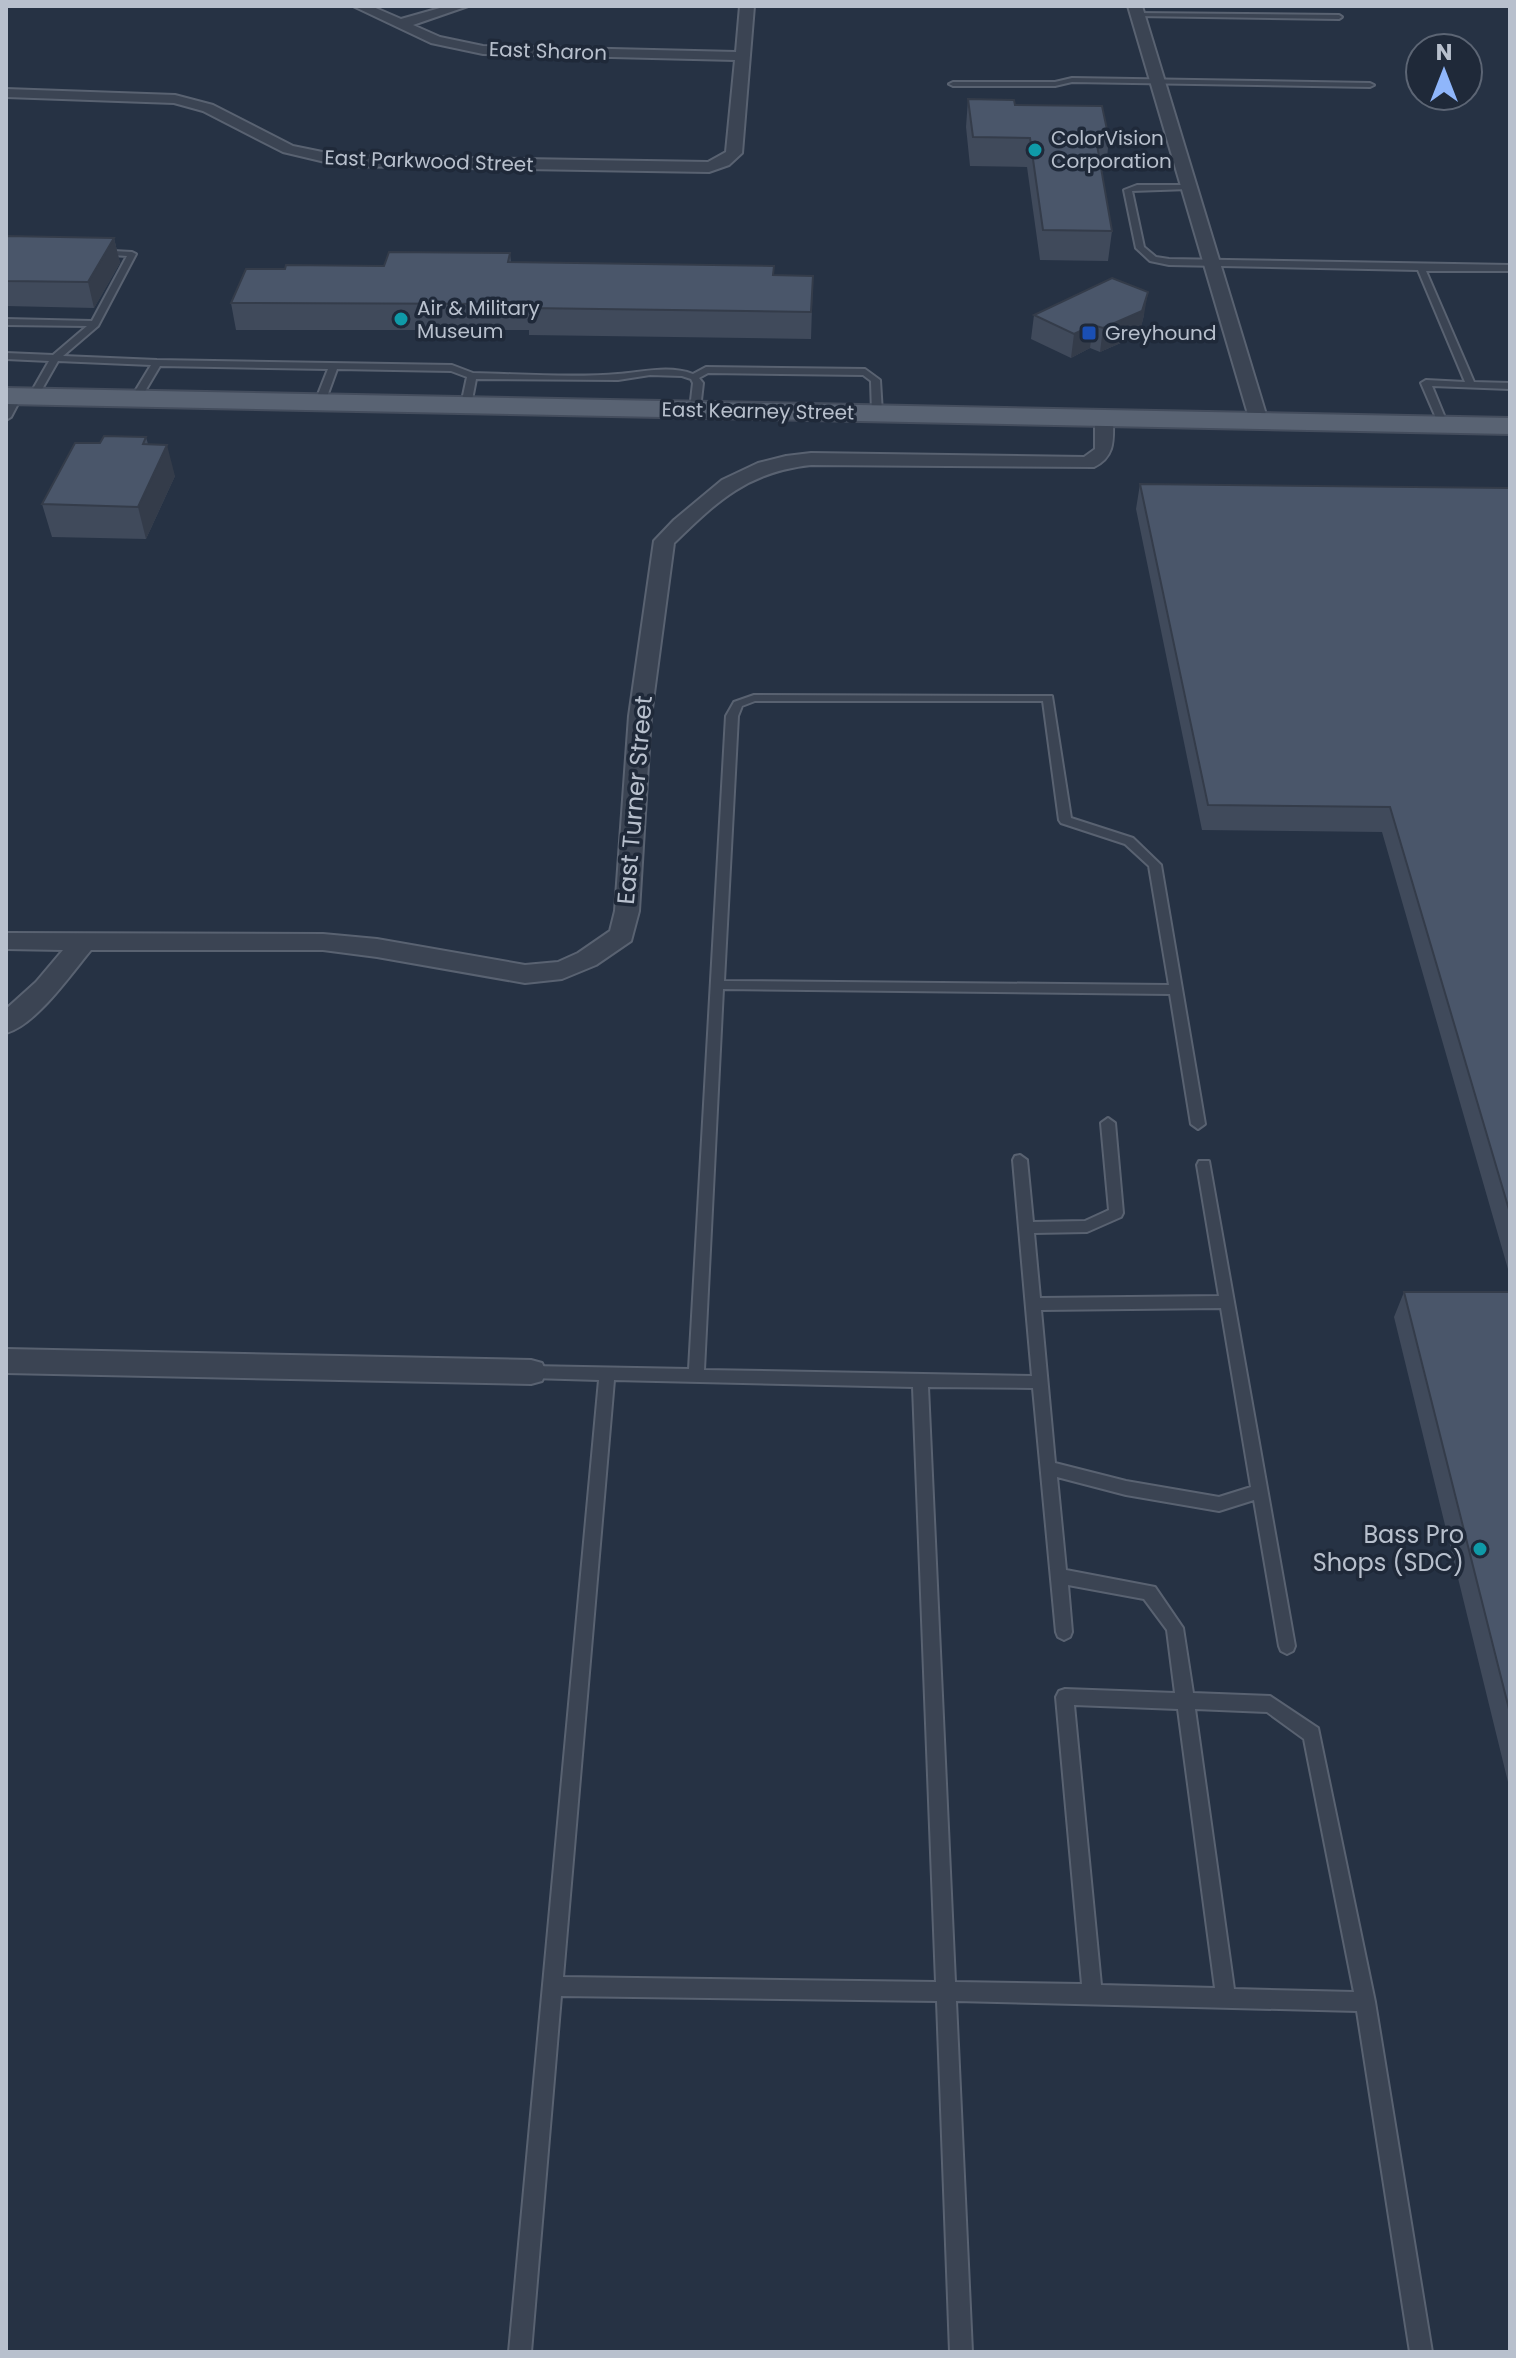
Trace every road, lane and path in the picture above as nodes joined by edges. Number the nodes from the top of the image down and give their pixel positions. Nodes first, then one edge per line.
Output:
1 (360, 6) edge
2 (461, 6) edge
3 (747, 6) edge
4 (1136, 10) edge
5 (1339, 17) dead end
6 (401, 24) junction
7 (744, 56) junction
8 (1157, 81) junction
9 (953, 84) dead end
10 (1370, 85) dead end
11 (6, 93) edge
12 (1189, 187) junction
13 (85, 251) edge
14 (1212, 262) junction
15 (1421, 268) junction
16 (1510, 268) edge
17 (6, 322) edge
18 (95, 324) junction
19 (6, 356) edge
20 (56, 357) junction
21 (157, 363) junction
22 (334, 366) junction
23 (472, 376) junction
24 (694, 377) junction
25 (1471, 385) junction
26 (1510, 386) edge
27 (136, 398) junction
28 (16, 401) edge
29 (320, 402) junction
30 (466, 405) junction
31 (695, 409) junction
32 (877, 413) junction
33 (1104, 417) junction
34 (1259, 421) junction
35 (1443, 425) junction
36 (1510, 426) edge
37 (6, 941) edge
38 (84, 942) junction
39 (717, 985) junction
40 (1176, 990) junction
41 (6, 1024) edge
42 (1108, 1123) dead end
43 (1198, 1124) dead end
44 (1020, 1160) dead end
45 (1204, 1165) dead end
46 (1027, 1228) junction
47 (1227, 1302) junction
48 (1033, 1304) junction
49 (6, 1361) edge
50 (531, 1372) joint
51 (607, 1374) junction
52 (696, 1376) junction
53 (920, 1381) junction
54 (1041, 1382) junction
55 (1048, 1468) junction
56 (1260, 1491) junction
57 (1059, 1576) junction
58 (1064, 1632) dead end
59 (1287, 1646) dead end
60 (1184, 1701) junction
61 (553, 1986) junction
62 (945, 1991) junction
63 (1092, 1994) junction
64 (1226, 1998) junction
65 (1365, 2002) junction
66 (520, 2352) edge
67 (961, 2352) edge
68 (1421, 2352) edge

1 - 6 street, East Sharon
2 - 6 street
3 - 7 street
4 - 5 lane
4 - 8 street
6 - 7 street, East Sharon
7 - 11 street, East Parkwood Street
8 - 9 lane
8 - 10 lane
8 - 12 street
12 - 14 street
12 - 14 lane
13 - 18 lane
14 - 15 lane
14 - 34 street
15 - 16 lane
15 - 25 lane
17 - 18 lane
18 - 20 lane
19 - 20 lane
20 - 21 lane
20 - 28 lane
21 - 22 lane
21 - 27 lane
22 - 23 lane
22 - 29 lane
23 - 24 lane
23 - 30 lane
24 - 31 lane
24 - 32 lane
25 - 26 lane
25 - 35 lane
27 - 28 main road, East Kearney Street
27 - 29 main road, East Kearney Street
29 - 30 main road, East Kearney Street
30 - 31 main road, East Kearney Street
31 - 32 main road, East Kearney Street
32 - 33 main road, East Kearney Street
33 - 34 main road, East Kearney Street
33 - 38 street, East Turner Street
34 - 35 main road, East Kearney Street
35 - 36 main road, East Kearney Street
37 - 38 street, East Turner Street
38 - 41 street
39 - 40 lane
39 - 40 lane
39 - 52 lane
40 - 43 lane
42 - 46 lane
44 - 46 lane
45 - 47 lane
46 - 48 lane
47 - 48 lane
47 - 56 lane
48 - 54 lane
49 - 50 street
50 - 51 lane
51 - 52 lane
51 - 61 lane
52 - 53 lane
53 - 54 lane
53 - 62 lane
54 - 55 lane
55 - 56 lane
55 - 57 lane
56 - 59 lane
57 - 58 lane
57 - 60 lane
60 - 63 lane
60 - 64 lane
60 - 65 lane
61 - 62 lane
61 - 66 lane
62 - 63 lane
62 - 67 lane
63 - 64 lane
64 - 65 lane
65 - 68 lane

